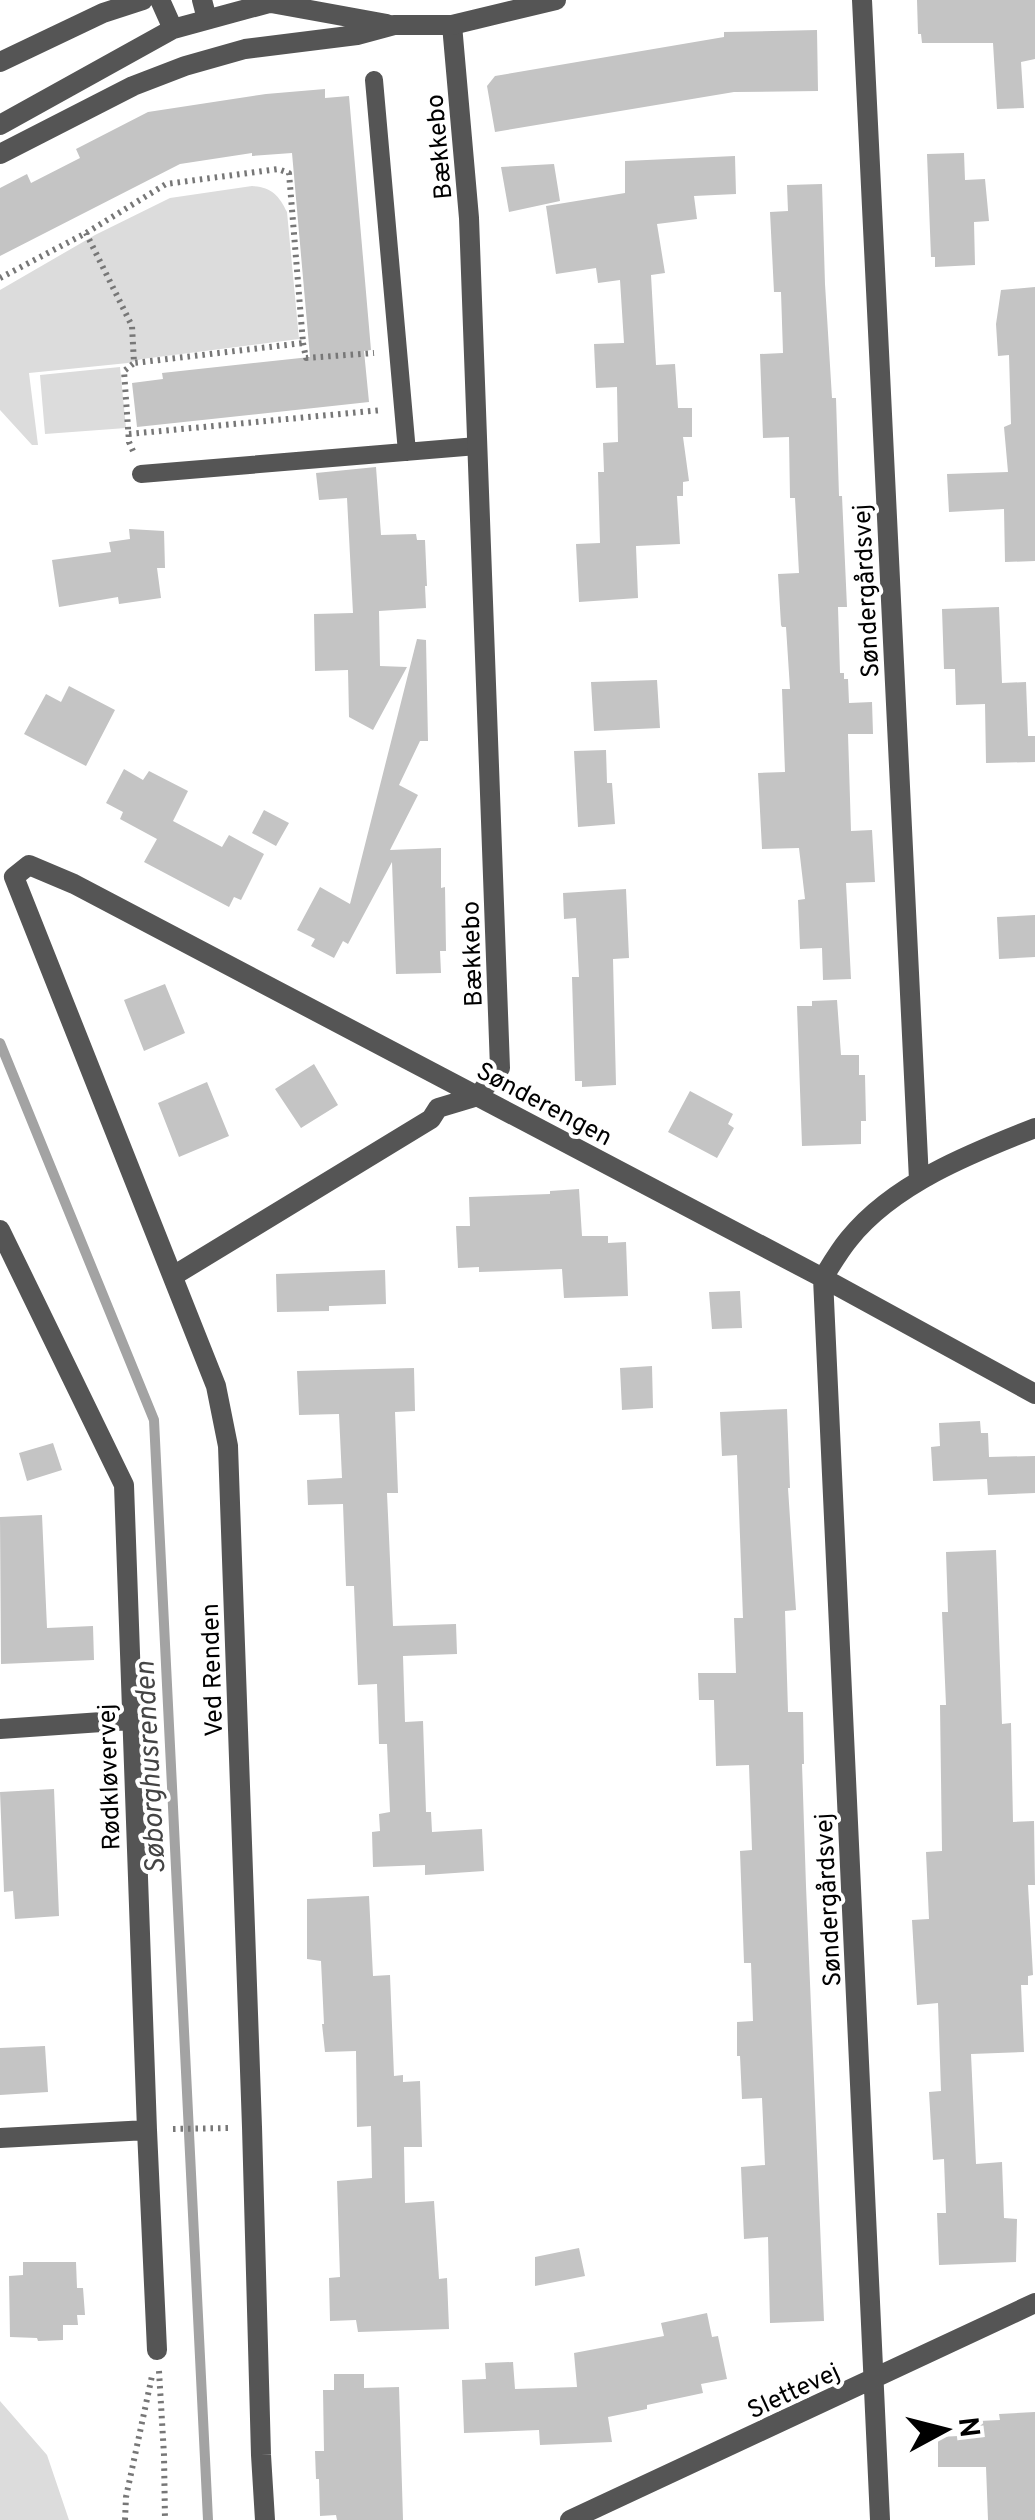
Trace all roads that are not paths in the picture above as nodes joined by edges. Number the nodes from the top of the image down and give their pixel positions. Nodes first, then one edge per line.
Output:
1 (144, 0) edge
2 (160, 0) edge
3 (480, 0) edge
4 (556, 0) edge
5 (862, 0) edge
6 (275, 1) edge
7 (204, 10) edge
8 (452, 24) junction
9 (394, 25) junction
10 (173, 28) junction
11 (0, 62) edge
12 (374, 80) dead end
13 (0, 125) edge
14 (0, 154) edge
15 (477, 446) junction
16 (407, 452) junction
17 (141, 474) road end
18 (28, 865) joint
19 (478, 1096) junction
20 (1035, 1128) edge
21 (919, 1180) junction
22 (0, 1230) edge
23 (174, 1276) junction
24 (822, 1278) junction
25 (1035, 1394) edge
26 (131, 1720) junction
27 (0, 1729) edge
28 (146, 2130) junction
29 (0, 2138) edge
30 (1035, 2303) edge
31 (157, 2350) road end
32 (874, 2380) junction
33 (265, 2520) edge
34 (570, 2520) edge
35 (880, 2520) edge

1 - 11 street
2 - 10 street
3 - 8 street
4 - 8 street
5 - 21 street, Søndergårdsvej
6 - 7 street
6 - 9 street
7 - 10 street
8 - 9 street
8 - 15 street, Bækkebo
9 - 14 street
10 - 13 street
12 - 16 lane
15 - 16 lane
15 - 19 street, Bækkebo
16 - 17 lane
18 - 19 street, Sønderengen
18 - 23 street, Ved Renden
19 - 23 street
19 - 24 street, Sønderengen
20 - 21 street
21 - 24 street
22 - 26 street, Rødkløvervej
23 - 33 street, Ved Renden
24 - 25 street, Sønderengen
24 - 32 street, Søndergårdsvej
26 - 27 street
26 - 28 street, Rødkløvervej
28 - 29 street
28 - 31 street, Rødkløvervej
30 - 32 street, Slettevej
32 - 34 street, Slettevej
32 - 35 street, Søndergårdsvej

